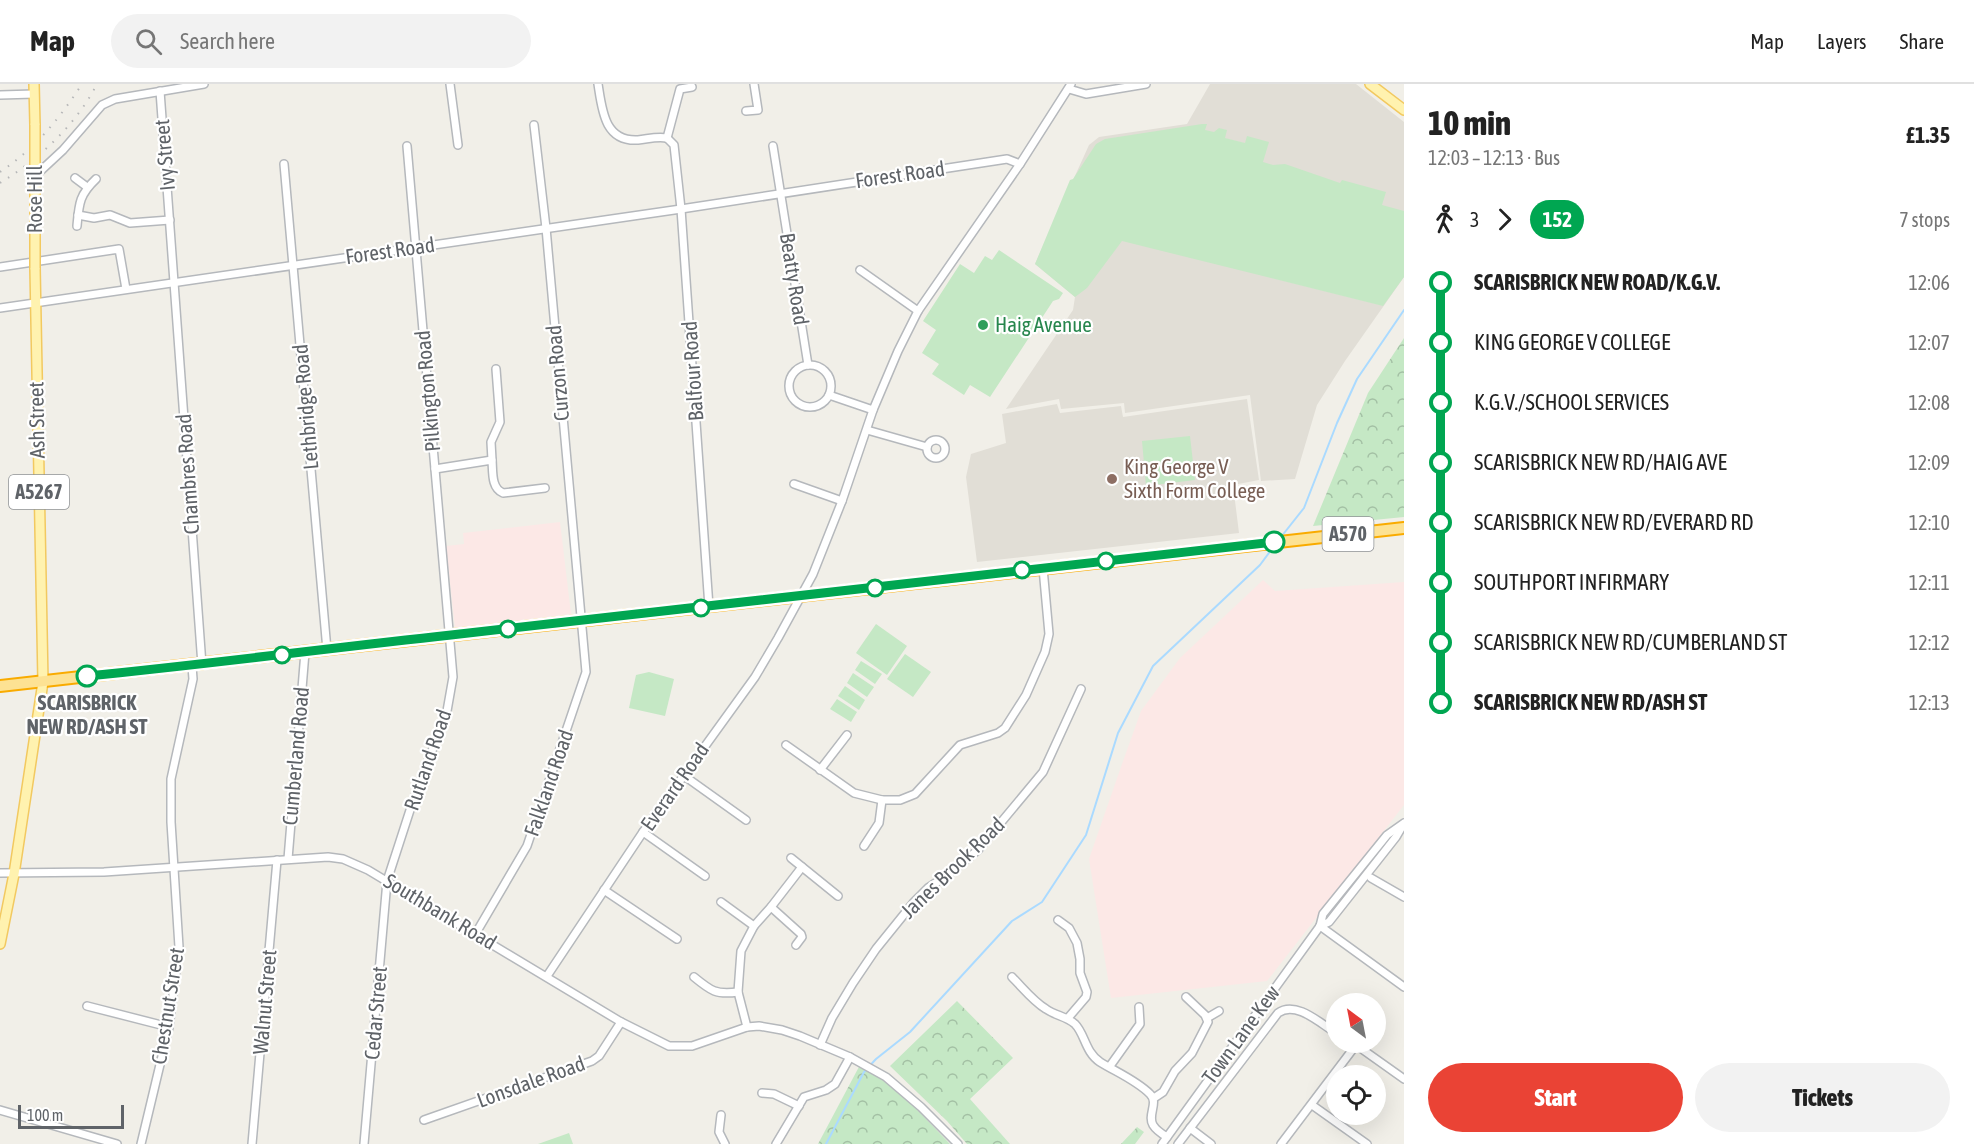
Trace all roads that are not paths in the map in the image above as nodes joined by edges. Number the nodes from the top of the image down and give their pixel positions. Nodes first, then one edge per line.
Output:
1 (204, 84) edge
2 (450, 84) edge
3 (598, 84) edge
4 (754, 84) edge
5 (1146, 84) edge
6 (1370, 84) edge
7 (1070, 86) edge
8 (692, 87) dead end
9 (164, 88) edge
10 (34, 89) edge
11 (0, 96) edge
12 (1404, 110) edge
13 (746, 111) dead end
14 (534, 125) dead end
15 (667, 138) junction
16 (407, 146) dead end
17 (458, 146) dead end
18 (773, 146) dead end
19 (284, 164) dead end
20 (1020, 164) junction
21 (35, 176) junction
22 (75, 178) dead end
23 (96, 179) dead end
24 (87, 187) junction
25 (780, 193) junction
26 (681, 209) junction
27 (78, 215) junction
28 (171, 219) junction
29 (77, 226) dead end
30 (546, 228) junction
31 (415, 247) junction
32 (294, 265) junction
33 (0, 267) edge
34 (860, 270) dead end
35 (174, 283) junction
36 (126, 289) junction
37 (35, 303) junction
38 (0, 308) edge
39 (918, 311) junction
40 (808, 365) junction
41 (496, 369) dead end
42 (829, 395) junction
43 (873, 410) junction
44 (867, 430) junction
45 (927, 447) dead end
46 (492, 460) junction
47 (435, 469) junction
48 (794, 484) dead end
49 (545, 488) dead end
50 (842, 501) junction
51 (1404, 528) edge
52 (1043, 568) junction
53 (801, 597) junction
54 (709, 607) junction
55 (582, 621) junction
56 (449, 635) junction
57 (327, 650) junction
58 (305, 652) junction
59 (197, 665) junction
60 (42, 682) junction
61 (0, 686) edge
62 (1081, 689) dead end
63 (847, 735) dead end
64 (786, 744) dead end
65 (820, 770) junction
66 (683, 775) junction
67 (882, 800) junction
68 (746, 820) dead end
69 (1404, 824) edge
70 (643, 832) junction
71 (864, 846) dead end
72 (791, 858) dead end
73 (288, 859) junction
74 (278, 860) junction
75 (175, 866) junction
76 (802, 867) junction
77 (0, 873) edge
78 (14, 873) junction
79 (705, 876) dead end
80 (1371, 878) dead end
81 (387, 881) junction
82 (604, 890) junction
83 (838, 896) dead end
84 (1404, 897) edge
85 (721, 902) dead end
86 (771, 907) junction
87 (1058, 920) dead end
88 (754, 926) junction
89 (1320, 926) junction
90 (476, 933) junction
91 (677, 939) dead end
92 (0, 944) edge
93 (796, 945) dead end
94 (1080, 959) junction
95 (1090, 959) dead end
96 (547, 976) junction
97 (694, 977) dead end
98 (1012, 978) dead end
99 (1404, 987) edge
100 (738, 992) junction
101 (1186, 997) dead end
102 (87, 1006) dead end
103 (1139, 1007) dead end
104 (1219, 1011) dead end
105 (1068, 1018) junction
106 (1207, 1018) junction
107 (621, 1022) junction
108 (169, 1027) junction
109 (747, 1027) junction
110 (1326, 1027) edge
111 (820, 1045) junction
112 (1348, 1053) edge
113 (1367, 1053) edge
114 (850, 1057) junction
115 (1110, 1066) junction
116 (1404, 1079) edge
117 (762, 1093) dead end
118 (1154, 1098) junction
119 (1312, 1105) junction
120 (798, 1106) junction
121 (0, 1110) edge
122 (721, 1115) dead end
123 (424, 1120) dead end
124 (1190, 1128) junction
125 (1167, 1137) junction
126 (117, 1144) edge
127 (141, 1144) edge
128 (252, 1144) edge
129 (364, 1144) edge
130 (725, 1144) edge
131 (776, 1144) edge
132 (958, 1144) edge
133 (1162, 1144) edge
134 (1178, 1144) edge
135 (1211, 1144) edge
136 (1281, 1144) edge
137 (1366, 1144) edge

1 - 9 street
2 - 17 street
3 - 15 street
4 - 13 street
5 - 7 street
6 - 12 main road
7 - 20 street
8 - 15 street
9 - 21 street
9 - 28 street, Ivy Street
10 - 11 street
10 - 21 main road, Rose Hill / A5267, bridge
14 - 30 street, Curzon Road
15 - 26 street, Balfour Road
16 - 31 street, Pilkington Road
18 - 25 street
19 - 32 street, Lethbridge Road
20 - 25 street, Forest Road
20 - 39 street
21 - 37 main road, Rose Hill / A5267, bridge
22 - 24 street
23 - 24 street
24 - 27 street
25 - 26 street, Forest Road
25 - 40 street, Beatty Road
26 - 30 street, Forest Road
26 - 54 street, Balfour Road
27 - 28 street
27 - 29 street
28 - 35 street, Ivy Street
30 - 31 street, Forest Road
30 - 55 street, Curzon Road
31 - 32 street, Forest Road
31 - 47 street, Pilkington Road
32 - 35 street, Forest Road
32 - 57 street, Lethbridge Road
33 - 36 street
34 - 39 street
35 - 36 street, Forest Road
35 - 59 street, Chambres Road
36 - 37 street, Forest Road
37 - 38 street, Forest Road
37 - 60 main road, Ash Street / A5267
39 - 43 street
40 - 42 street
40 - 42 street
41 - 46 street
42 - 43 street
43 - 44 street
44 - 45 street
44 - 50 street
46 - 47 street
46 - 49 street
47 - 56 street, Pilkington Road
48 - 50 street
50 - 53 street
51 - 52 highway, A570
52 - 53 highway, A570
52 - 67 street
53 - 54 highway, A570
53 - 66 street, Everard Road
54 - 55 highway, A570
55 - 56 highway, A570
55 - 90 street, Falkland Road
56 - 57 highway, A570
56 - 81 street, Rutland Road
57 - 58 highway, A570
58 - 59 highway, A570
58 - 73 street, Cumberland Road
59 - 60 highway, A570
59 - 75 street, Chambres Road
60 - 61 highway, A570
60 - 78 main road, A5267
62 - 111 street, Janes Brook Road
63 - 65 street
64 - 65 street
65 - 67 street
66 - 68 street
66 - 70 street, Everard Road
67 - 71 street
69 - 89 street, Town Lane Kew
70 - 79 street
70 - 82 street, Everard Road
72 - 76 street
73 - 74 street, Southbank Road
73 - 81 street, Southbank Road
74 - 75 street, Southbank Road
74 - 128 street, Walnut Street
75 - 78 street, Southbank Road
75 - 108 street, Chestnut Street
76 - 83 street
76 - 86 street
77 - 78 street, Southbank Road
78 - 92 main road, A5267
80 - 84 street
81 - 90 street, Southbank Road
81 - 129 street, Cedar Street
82 - 91 street
82 - 96 street, Everard Road
85 - 88 street
86 - 88 street
86 - 93 street
87 - 94 street
88 - 100 street
89 - 99 street
89 - 125 street, Town Lane Kew
90 - 96 street, Southbank Road
94 - 95 street
94 - 105 street
96 - 107 street, Southbank Road
97 - 100 street
98 - 105 street
100 - 109 street
101 - 106 street
102 - 108 street
103 - 115 street
104 - 106 street
105 - 115 street
106 - 118 street
107 - 109 street, Southbank Road
107 - 123 street, Lonsdale Road
108 - 127 street, Chestnut Street
109 - 111 street, Southbank Road
110 - 124 street
111 - 114 street, Southbank Road
112 - 119 street
113 - 116 street
114 - 120 street
114 - 132 street, Southbank Road
115 - 118 street
117 - 120 street
118 - 125 street
119 - 136 street
119 - 137 street
120 - 131 street
121 - 126 street
122 - 130 street
124 - 134 street
124 - 135 street
125 - 133 street, Town Lane Kew

